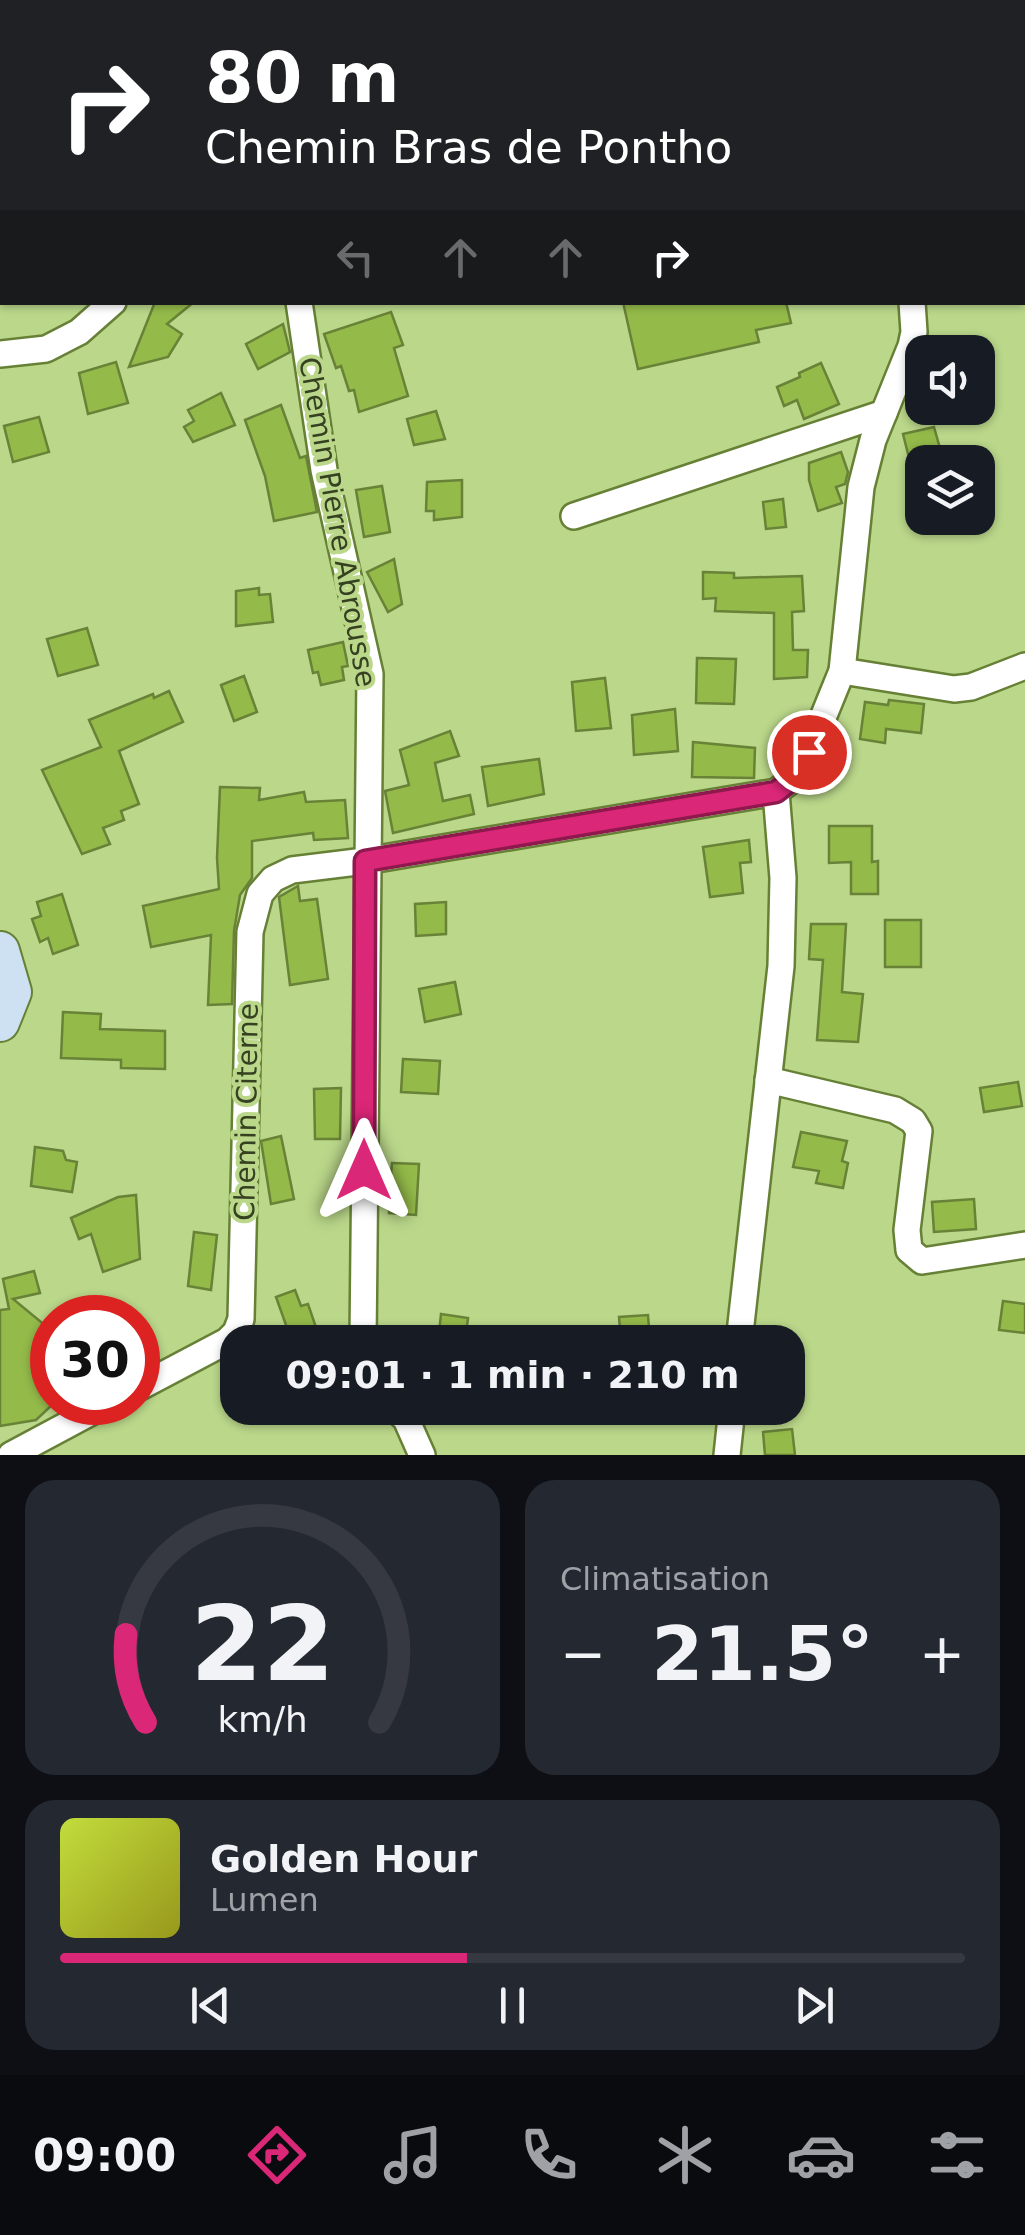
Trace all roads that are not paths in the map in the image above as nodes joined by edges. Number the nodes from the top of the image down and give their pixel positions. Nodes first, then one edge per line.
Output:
1 (110, 305) edge
2 (299, 305) edge
3 (912, 305) edge
4 (0, 354) edge
5 (884, 414) junction
6 (574, 516) dead end
7 (1025, 666) edge
8 (842, 671) junction
9 (776, 792) junction
10 (365, 861) junction
11 (0, 951) edge
12 (0, 1022) edge
13 (768, 1080) junction
14 (1025, 1245) edge
15 (363, 1325) edge
16 (741, 1325) edge
17 (160, 1376) edge
18 (67, 1425) edge
19 (409, 1425) edge
20 (730, 1425) edge
21 (10, 1455) edge
22 (422, 1455) edge
23 (727, 1455) edge

1 - 4 street
2 - 10 street, Chemin Pierre Abrousse
3 - 5 street
5 - 6 street
5 - 8 street
7 - 8 street
8 - 9 street
9 - 10 street, Chemin Citerne
9 - 13 street
10 - 15 street, Chemin Pierre Abrousse
10 - 17 street, Chemin Citerne
11 - 12 main road
13 - 14 street
13 - 16 street
18 - 21 street
19 - 22 street
20 - 23 street

